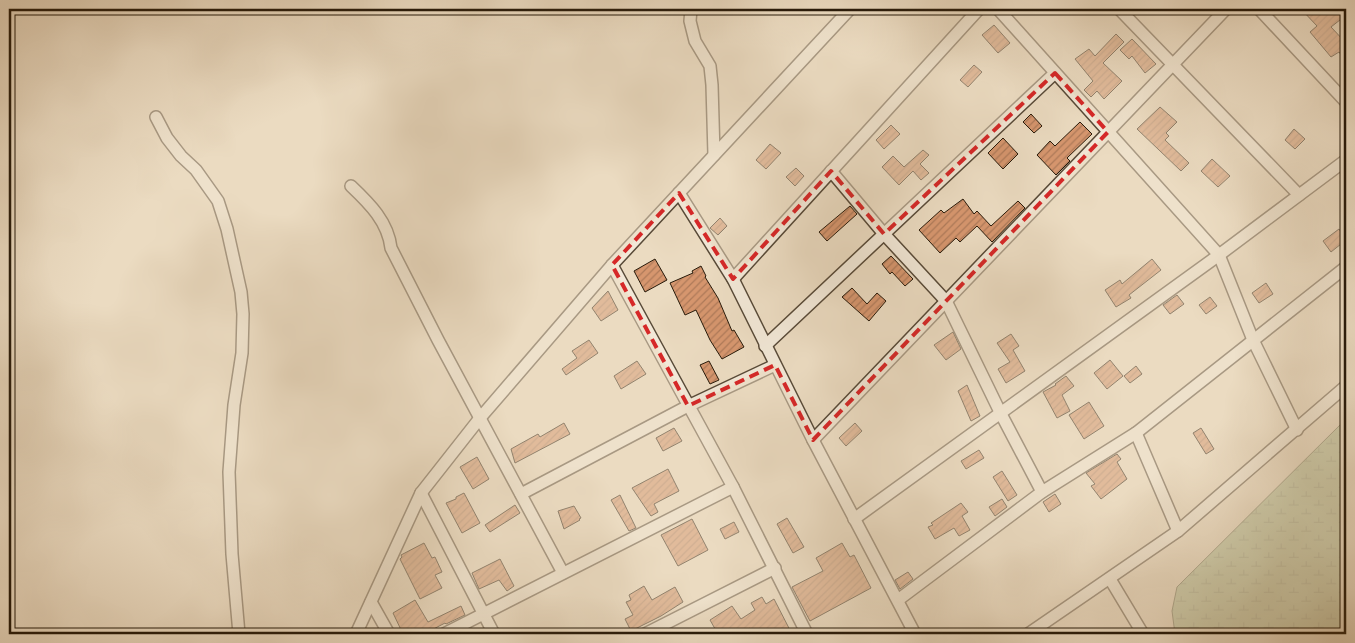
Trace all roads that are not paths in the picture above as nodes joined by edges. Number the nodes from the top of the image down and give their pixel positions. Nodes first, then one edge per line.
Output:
1 (691, 9) edge
2 (850, 9) edge
3 (979, 9) edge
4 (998, 9) edge
5 (1119, 9) edge
6 (1226, 9) edge
7 (1259, 9) edge
8 (1173, 64) junction
9 (1055, 73) junction
10 (1346, 102) edge
11 (156, 117) dead end
12 (1108, 132) junction
13 (714, 156) junction
14 (1346, 160) edge
15 (831, 171) junction
16 (352, 186) dead end
17 (679, 193) junction
18 (1299, 195) junction
19 (884, 234) junction
20 (1219, 255) junction
21 (612, 265) junction
22 (1346, 267) edge
23 (733, 279) junction
24 (946, 301) junction
25 (1253, 340) junction
26 (765, 346) junction
27 (775, 365) junction
28 (1346, 386) edge
29 (688, 406) junction
30 (1001, 414) junction
31 (480, 418) junction
32 (1296, 430) junction
33 (1136, 433) junction
34 (813, 440) junction
35 (733, 487) junction
36 (1042, 492) junction
37 (421, 493) junction
38 (521, 494) junction
39 (854, 519) junction
40 (1178, 531) junction
41 (774, 568) junction
42 (564, 574) junction
43 (1110, 579) junction
44 (898, 600) junction
45 (371, 602) junction
46 (483, 614) junction
47 (239, 634) edge
48 (356, 634) edge
49 (389, 634) edge
50 (444, 634) edge
51 (494, 634) edge
52 (645, 634) edge
53 (808, 634) edge
54 (915, 634) edge
55 (1028, 634) edge
56 (1143, 634) edge

1 - 13 street
2 - 13 street
3 - 15 street
4 - 9 street
5 - 8 street
6 - 8 street
7 - 10 street
8 - 12 street
8 - 18 street
9 - 12 street
9 - 19 street
11 - 47 street
12 - 20 street
12 - 24 street
13 - 17 street
14 - 18 street
15 - 19 street
15 - 23 street
16 - 31 street
17 - 21 street
17 - 23 street
18 - 20 street
19 - 24 street
19 - 26 street
20 - 25 street
20 - 30 street
21 - 29 street
21 - 31 street
22 - 25 street
23 - 26 street
24 - 30 street
24 - 34 street
25 - 32 street
25 - 33 street
26 - 27 street
27 - 29 street
27 - 34 street
28 - 32 street
29 - 35 street
29 - 38 street
30 - 36 street
30 - 39 street
31 - 37 street
31 - 38 street
32 - 40 street
33 - 36 street
33 - 40 street
34 - 39 street
35 - 41 street
35 - 42 street
36 - 44 street
37 - 45 street
37 - 46 street
38 - 42 street
39 - 44 street
40 - 43 street
41 - 52 street
41 - 53 street
42 - 46 street
43 - 55 street
43 - 56 street
44 - 54 street
45 - 48 street
45 - 49 street
46 - 50 street
46 - 51 street

